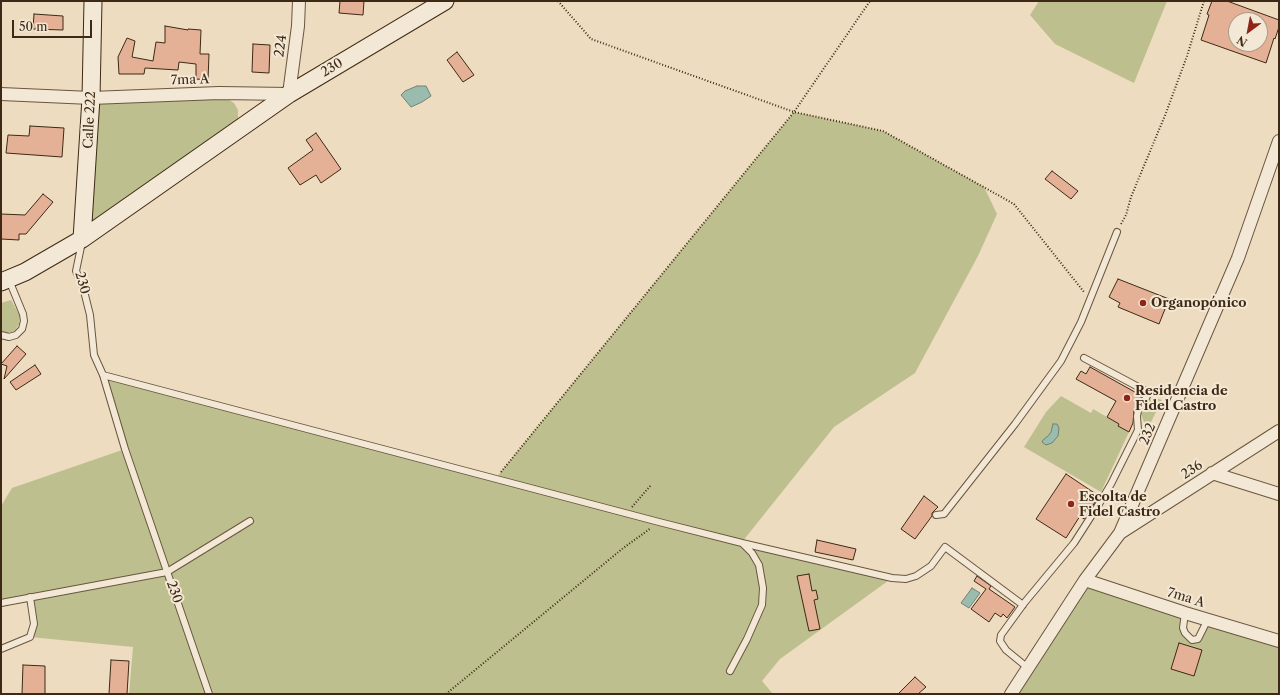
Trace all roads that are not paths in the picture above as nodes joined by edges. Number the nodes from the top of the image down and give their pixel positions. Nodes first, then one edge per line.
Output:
1 (92, 1) edge
2 (299, 1) edge
3 (445, 1) edge
4 (1, 94) edge
5 (289, 94) junction
6 (91, 98) junction
7 (1279, 141) edge
8 (1116, 232) road end
9 (82, 239) junction
10 (5, 281) edge
11 (1, 335) edge
12 (1084, 358) dead end
13 (102, 375) junction
14 (1142, 405) dead end
15 (1138, 411) dead end
16 (1279, 431) edge
17 (1212, 473) junction
18 (1279, 494) edge
19 (936, 515) dead end
20 (250, 521) dead end
21 (1120, 533) junction
22 (742, 543) junction
23 (167, 572) junction
24 (1085, 580) junction
25 (30, 598) junction
26 (1, 603) edge
27 (1023, 605) junction
28 (1185, 613) junction
29 (1208, 619) junction
30 (1279, 641) edge
31 (1, 649) edge
32 (1028, 668) junction
33 (730, 671) dead end
34 (209, 694) edge
35 (1011, 694) edge

1 - 6 street, Calle 222
2 - 5 street, 224
3 - 5 street, 230
4 - 6 street, 7ma A
5 - 6 street, 7ma A
5 - 9 street, 230
6 - 9 street, Calle 222
7 - 21 street, 232
8 - 19 lane
9 - 10 street
9 - 13 lane, 230
10 - 11 lane
12 - 14 lane
13 - 22 lane
13 - 23 lane, 230
15 - 27 lane
16 - 17 street, 236
17 - 18 street
17 - 21 street, 236
20 - 23 lane
21 - 24 street, 232
22 - 27 lane
22 - 33 lane
23 - 25 lane
23 - 34 lane, 230
24 - 28 street, 7ma A
24 - 32 street, 232
25 - 26 lane
25 - 31 lane
27 - 32 lane
28 - 29 street, 7ma A
28 - 29 lane
29 - 30 street, 7ma A
32 - 35 street, 232

